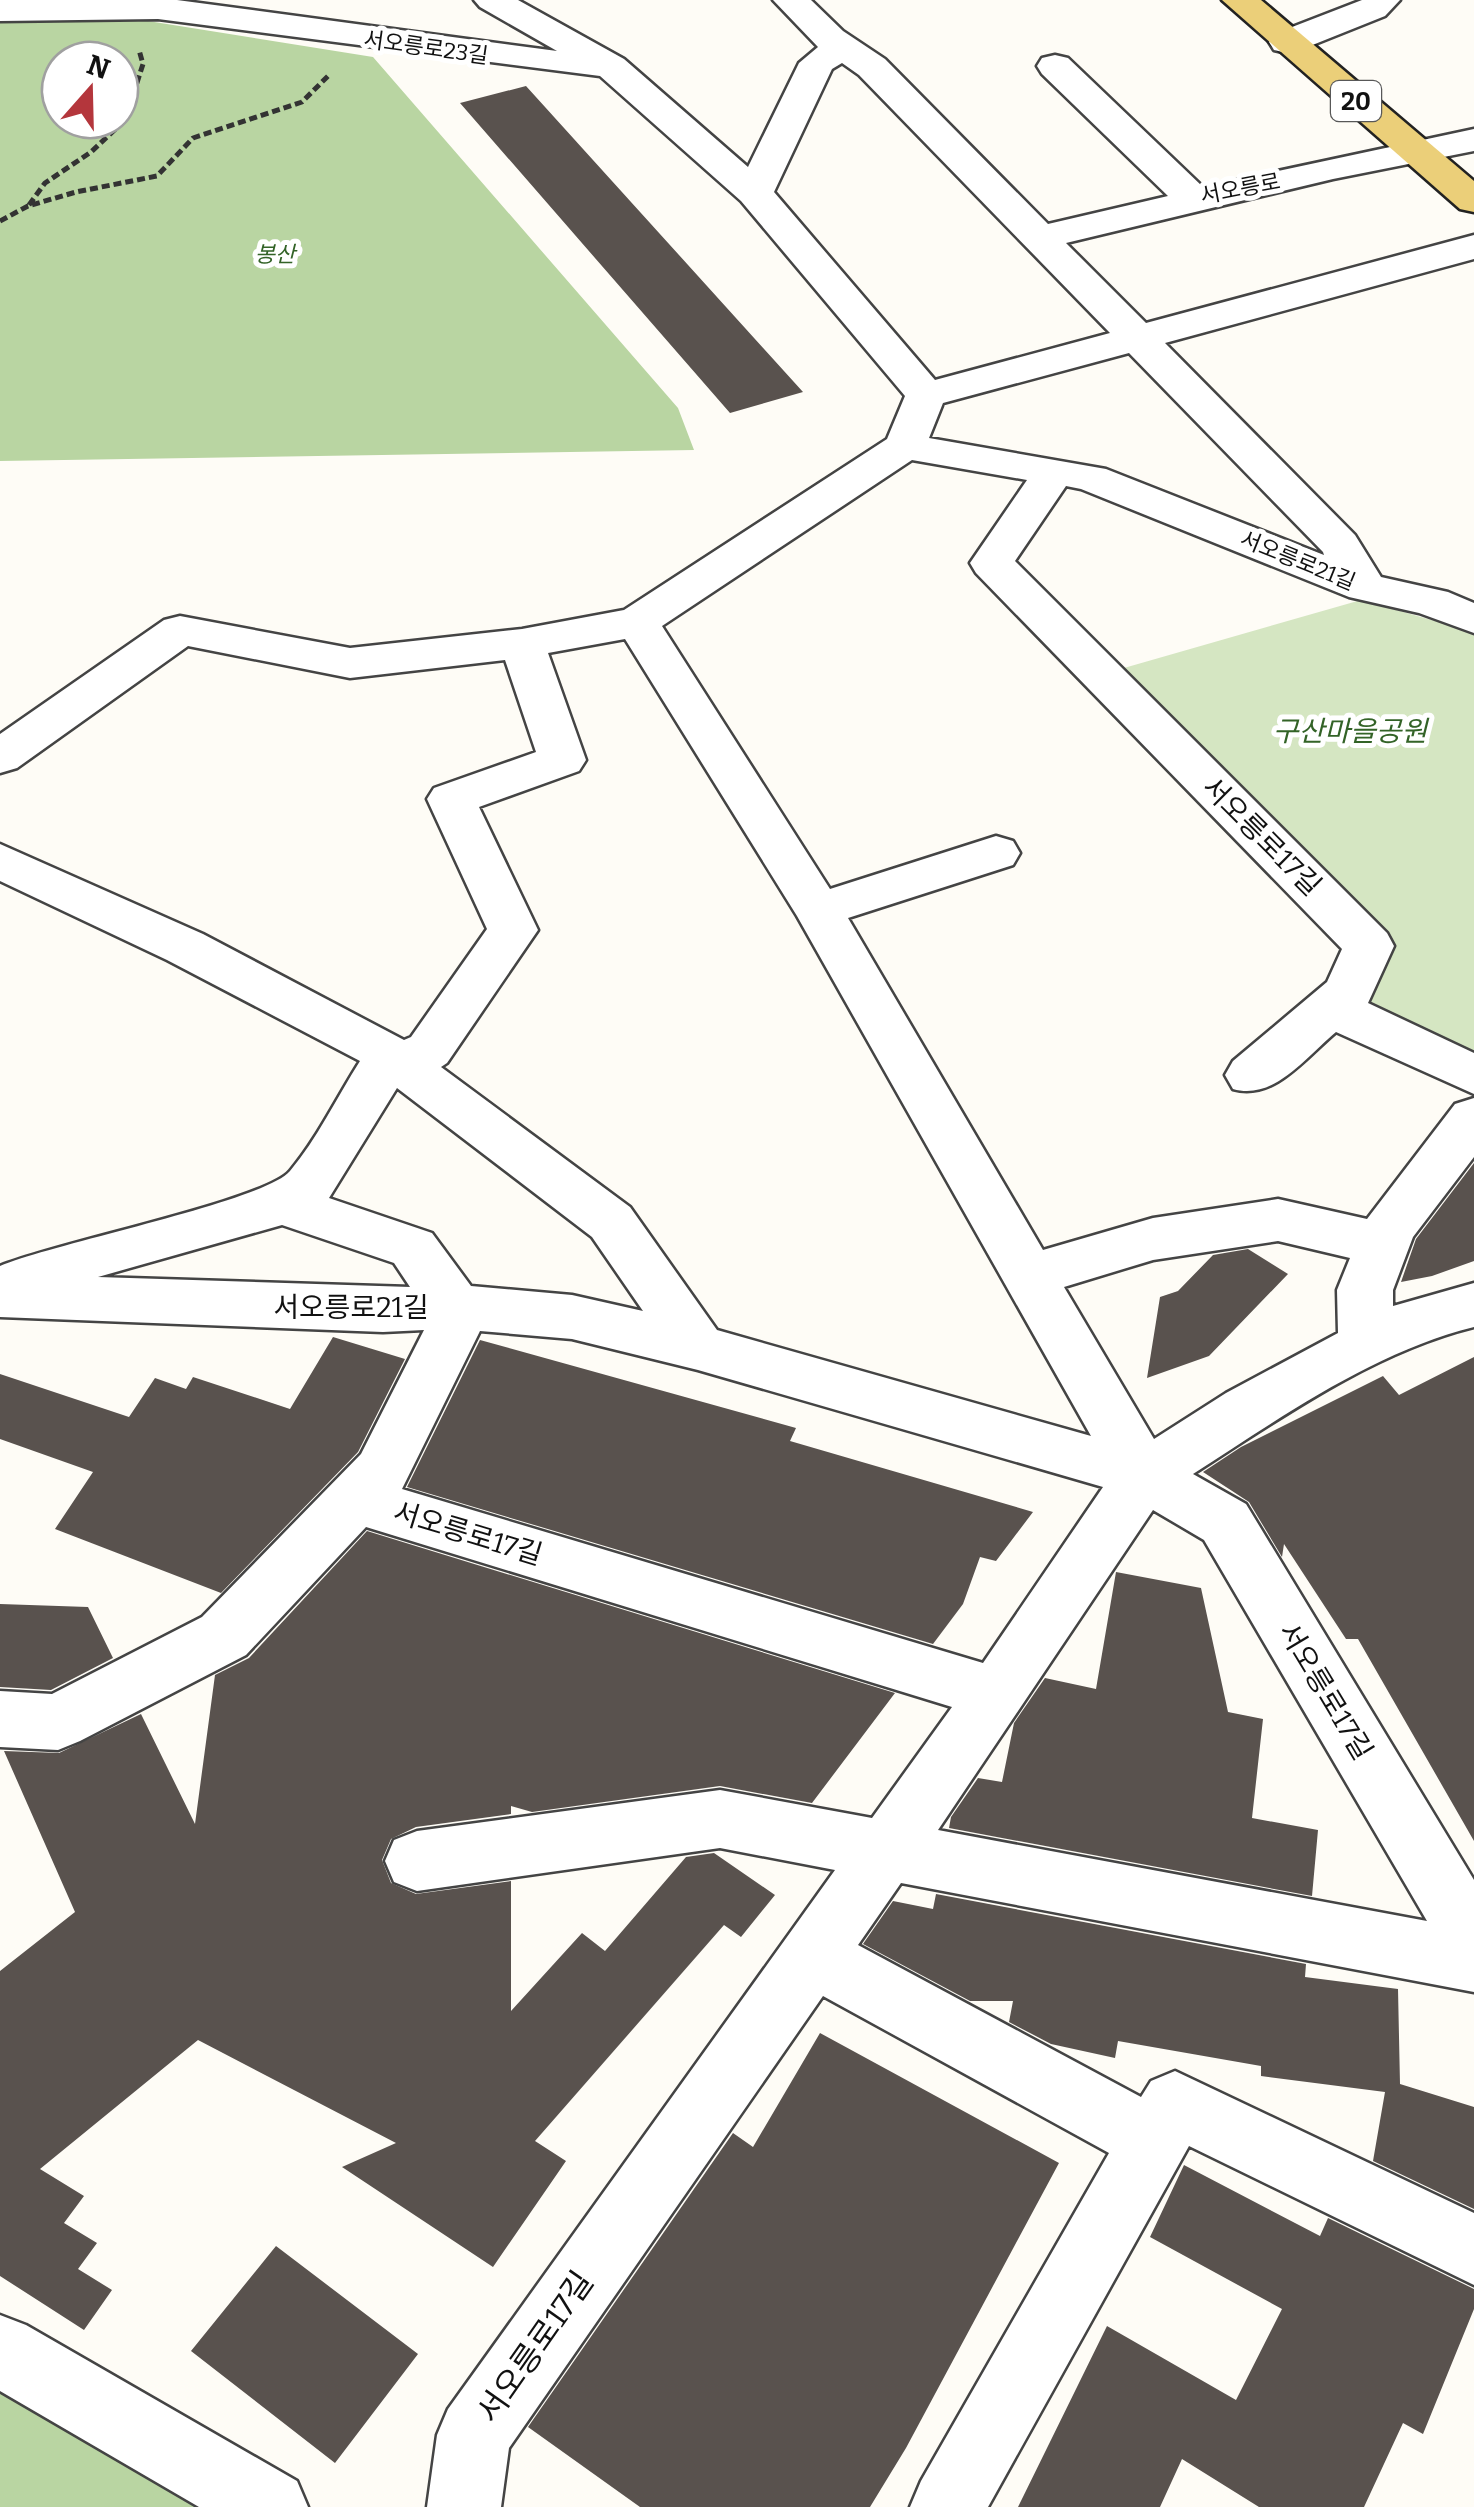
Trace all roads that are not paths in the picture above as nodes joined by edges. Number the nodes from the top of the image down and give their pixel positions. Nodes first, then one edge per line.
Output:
1 (492, 0) edge
2 (791, 0) edge
3 (1240, 0) edge
4 (1382, 0) edge
5 (0, 10) edge
6 (252, 10) edge
7 (1287, 42) junction
8 (842, 47) junction
9 (611, 66) junction
10 (1055, 66) dead end
11 (1474, 140) edge
12 (1416, 152) junction
13 (754, 193) junction
14 (1194, 201) junction
15 (1474, 201) edge
16 (1038, 238) junction
17 (1474, 246) edge
18 (1137, 338) junction
19 (926, 395) junction
20 (904, 446) junction
21 (1054, 472) junction
22 (1366, 586) junction
23 (1474, 619) edge
24 (637, 622) junction
25 (522, 644) junction
26 (0, 758) edge
27 (996, 854) dead end
28 (0, 861) edge
29 (818, 910) junction
30 (1332, 1008) junction
31 (402, 1065) junction
32 (1474, 1074) edge
33 (1251, 1076) dead end
34 (1474, 1118) edge
35 (280, 1202) junction
36 (1383, 1244) junction
37 (1028, 1276) junction
38 (0, 1292) edge
39 (1474, 1305) edge
40 (455, 1307) junction
41 (1366, 1344) junction
42 (698, 1347) junction
43 (1144, 1475) junction
44 (355, 1499) junction
45 (997, 1694) junction
46 (0, 1720) edge
47 (887, 1850) junction
48 (416, 1861) dead end
49 (1474, 1940) edge
50 (812, 1954) junction
51 (1474, 1961) edge
52 (1154, 2141) junction
53 (1474, 2250) edge
54 (0, 2351) edge
55 (271, 2507) edge
56 (464, 2507) edge
57 (947, 2507) edge

1 - 9 street, 서오릉로23길
2 - 8 street, 서오릉로21길
3 - 7 main road, 20
4 - 7 street
5 - 6 street, 서오릉로23길
6 - 9 street, 서오릉로23길
7 - 12 main road, 20
8 - 13 street
8 - 16 street, 서오릉로21길
9 - 13 street, 서오릉로23길
10 - 14 street, 서오릉로
11 - 12 street, 서오릉로
12 - 14 street, 서오릉로
12 - 15 main road, 20
13 - 19 street
14 - 16 street
16 - 18 street, 서오릉로21길
17 - 18 street
18 - 19 street
18 - 22 street, 서오릉로21길
19 - 20 street
20 - 21 street, 서오릉로21길
20 - 24 street
21 - 22 street, 서오릉로21길
21 - 30 street, 서오릉로17길
22 - 23 street
24 - 25 street
24 - 29 street, 서오릉로17길
25 - 26 street
25 - 31 street, 서오릉로21길
27 - 29 street
28 - 31 street
29 - 37 street, 서오릉로17길
30 - 32 street
30 - 33 street
31 - 35 street, 서오릉로21길
31 - 42 street
34 - 36 street
35 - 38 street, 서오릉로21길
35 - 40 street
36 - 37 street
36 - 41 street
37 - 43 street, 서오릉로17길
38 - 40 street, 서오릉로21길
39 - 41 street, 서오릉로17길
40 - 42 street, 서오릉로21길
40 - 44 street
41 - 43 street, 서오릉로17길
42 - 43 street, 서오릉로17길
43 - 45 street, 서오릉로17길
43 - 49 street, 서오릉로17길
44 - 45 street, 서오릉로17길
44 - 46 street, 서오릉로17길
45 - 47 street, 서오릉로17길
47 - 48 street
47 - 50 street, 서오릉로17길
47 - 51 street
50 - 52 street
50 - 56 street, 서오릉로17길
52 - 53 street
52 - 57 street
54 - 55 street

